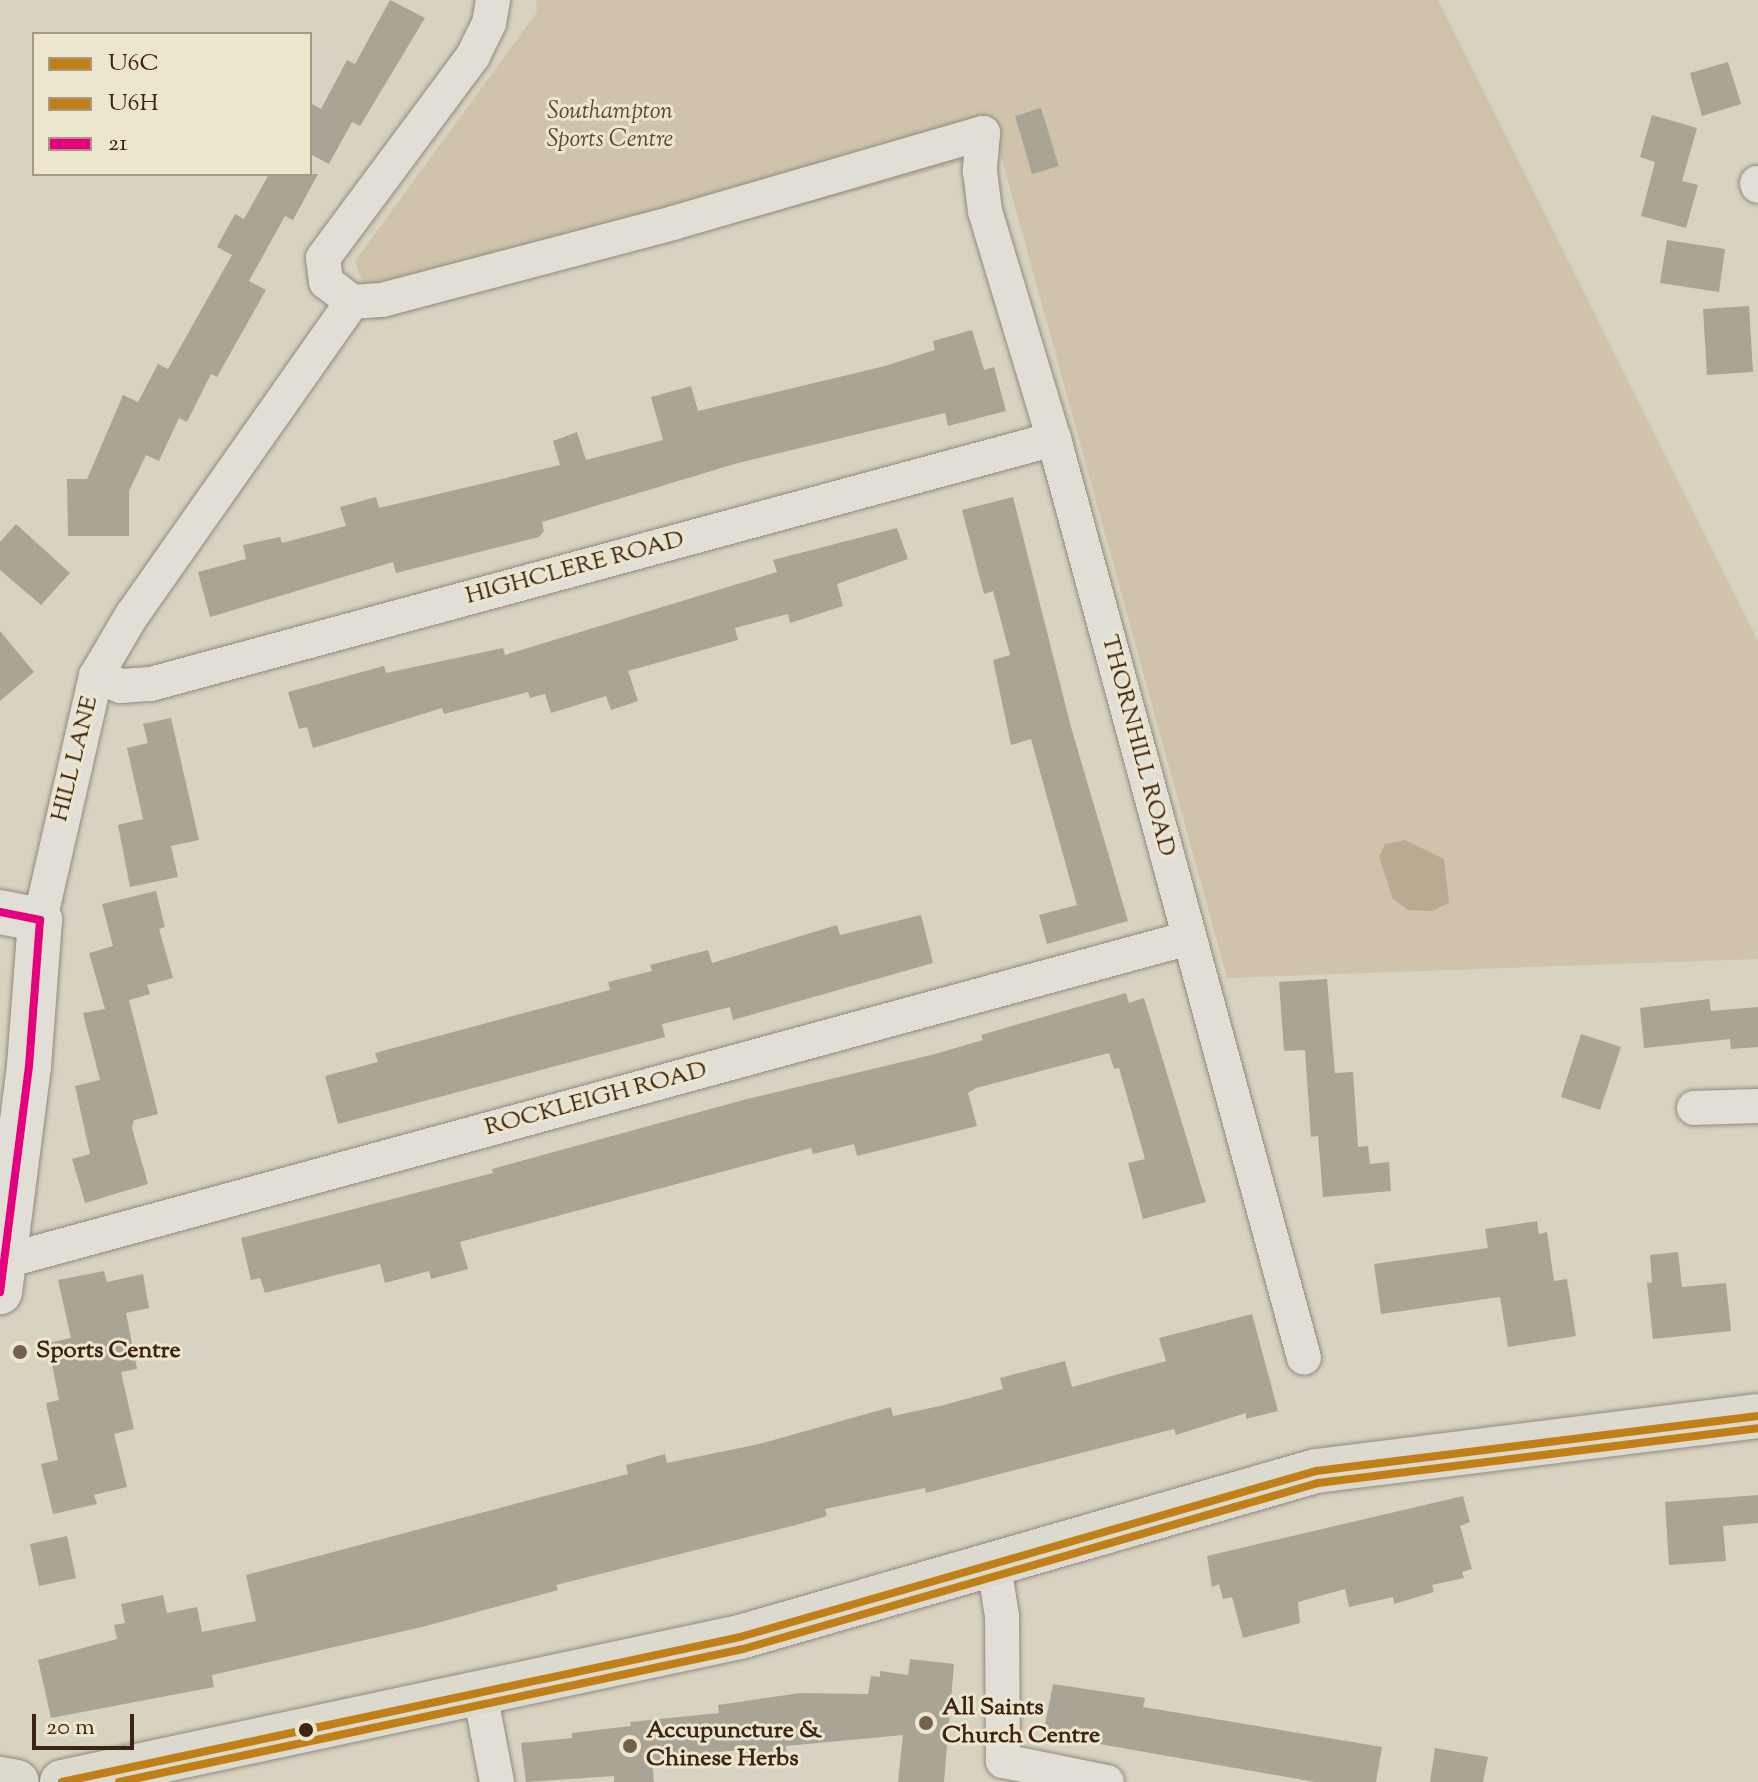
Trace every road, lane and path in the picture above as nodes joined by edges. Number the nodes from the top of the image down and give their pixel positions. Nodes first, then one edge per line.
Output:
1 (493, 0) edge
2 (352, 302) junction
3 (1054, 439) junction
4 (96, 676) junction
5 (20, 916) edge
6 (1189, 938) junction
7 (1758, 1106) edge
8 (1694, 1108) dead end
9 (1, 1277) edge
10 (1304, 1358) dead end
11 (1758, 1416) edge
12 (994, 1566) junction
13 (480, 1693) junction
14 (62, 1782) edge
15 (497, 1782) edge
16 (1107, 1782) edge

1 - 2 street
2 - 3 street, THORNHILL ROAD
2 - 4 street, HILL LANE
3 - 4 street, HIGHCLERE ROAD
3 - 6 street, THORNHILL ROAD
4 - 5 street, HILL LANE
5 - 9 street, HILL LANE
6 - 9 street, ROCKLEIGH ROAD
6 - 10 street, THORNHILL ROAD
7 - 8 street
11 - 12 main road
12 - 13 main road
12 - 16 street
13 - 14 main road
13 - 15 street

